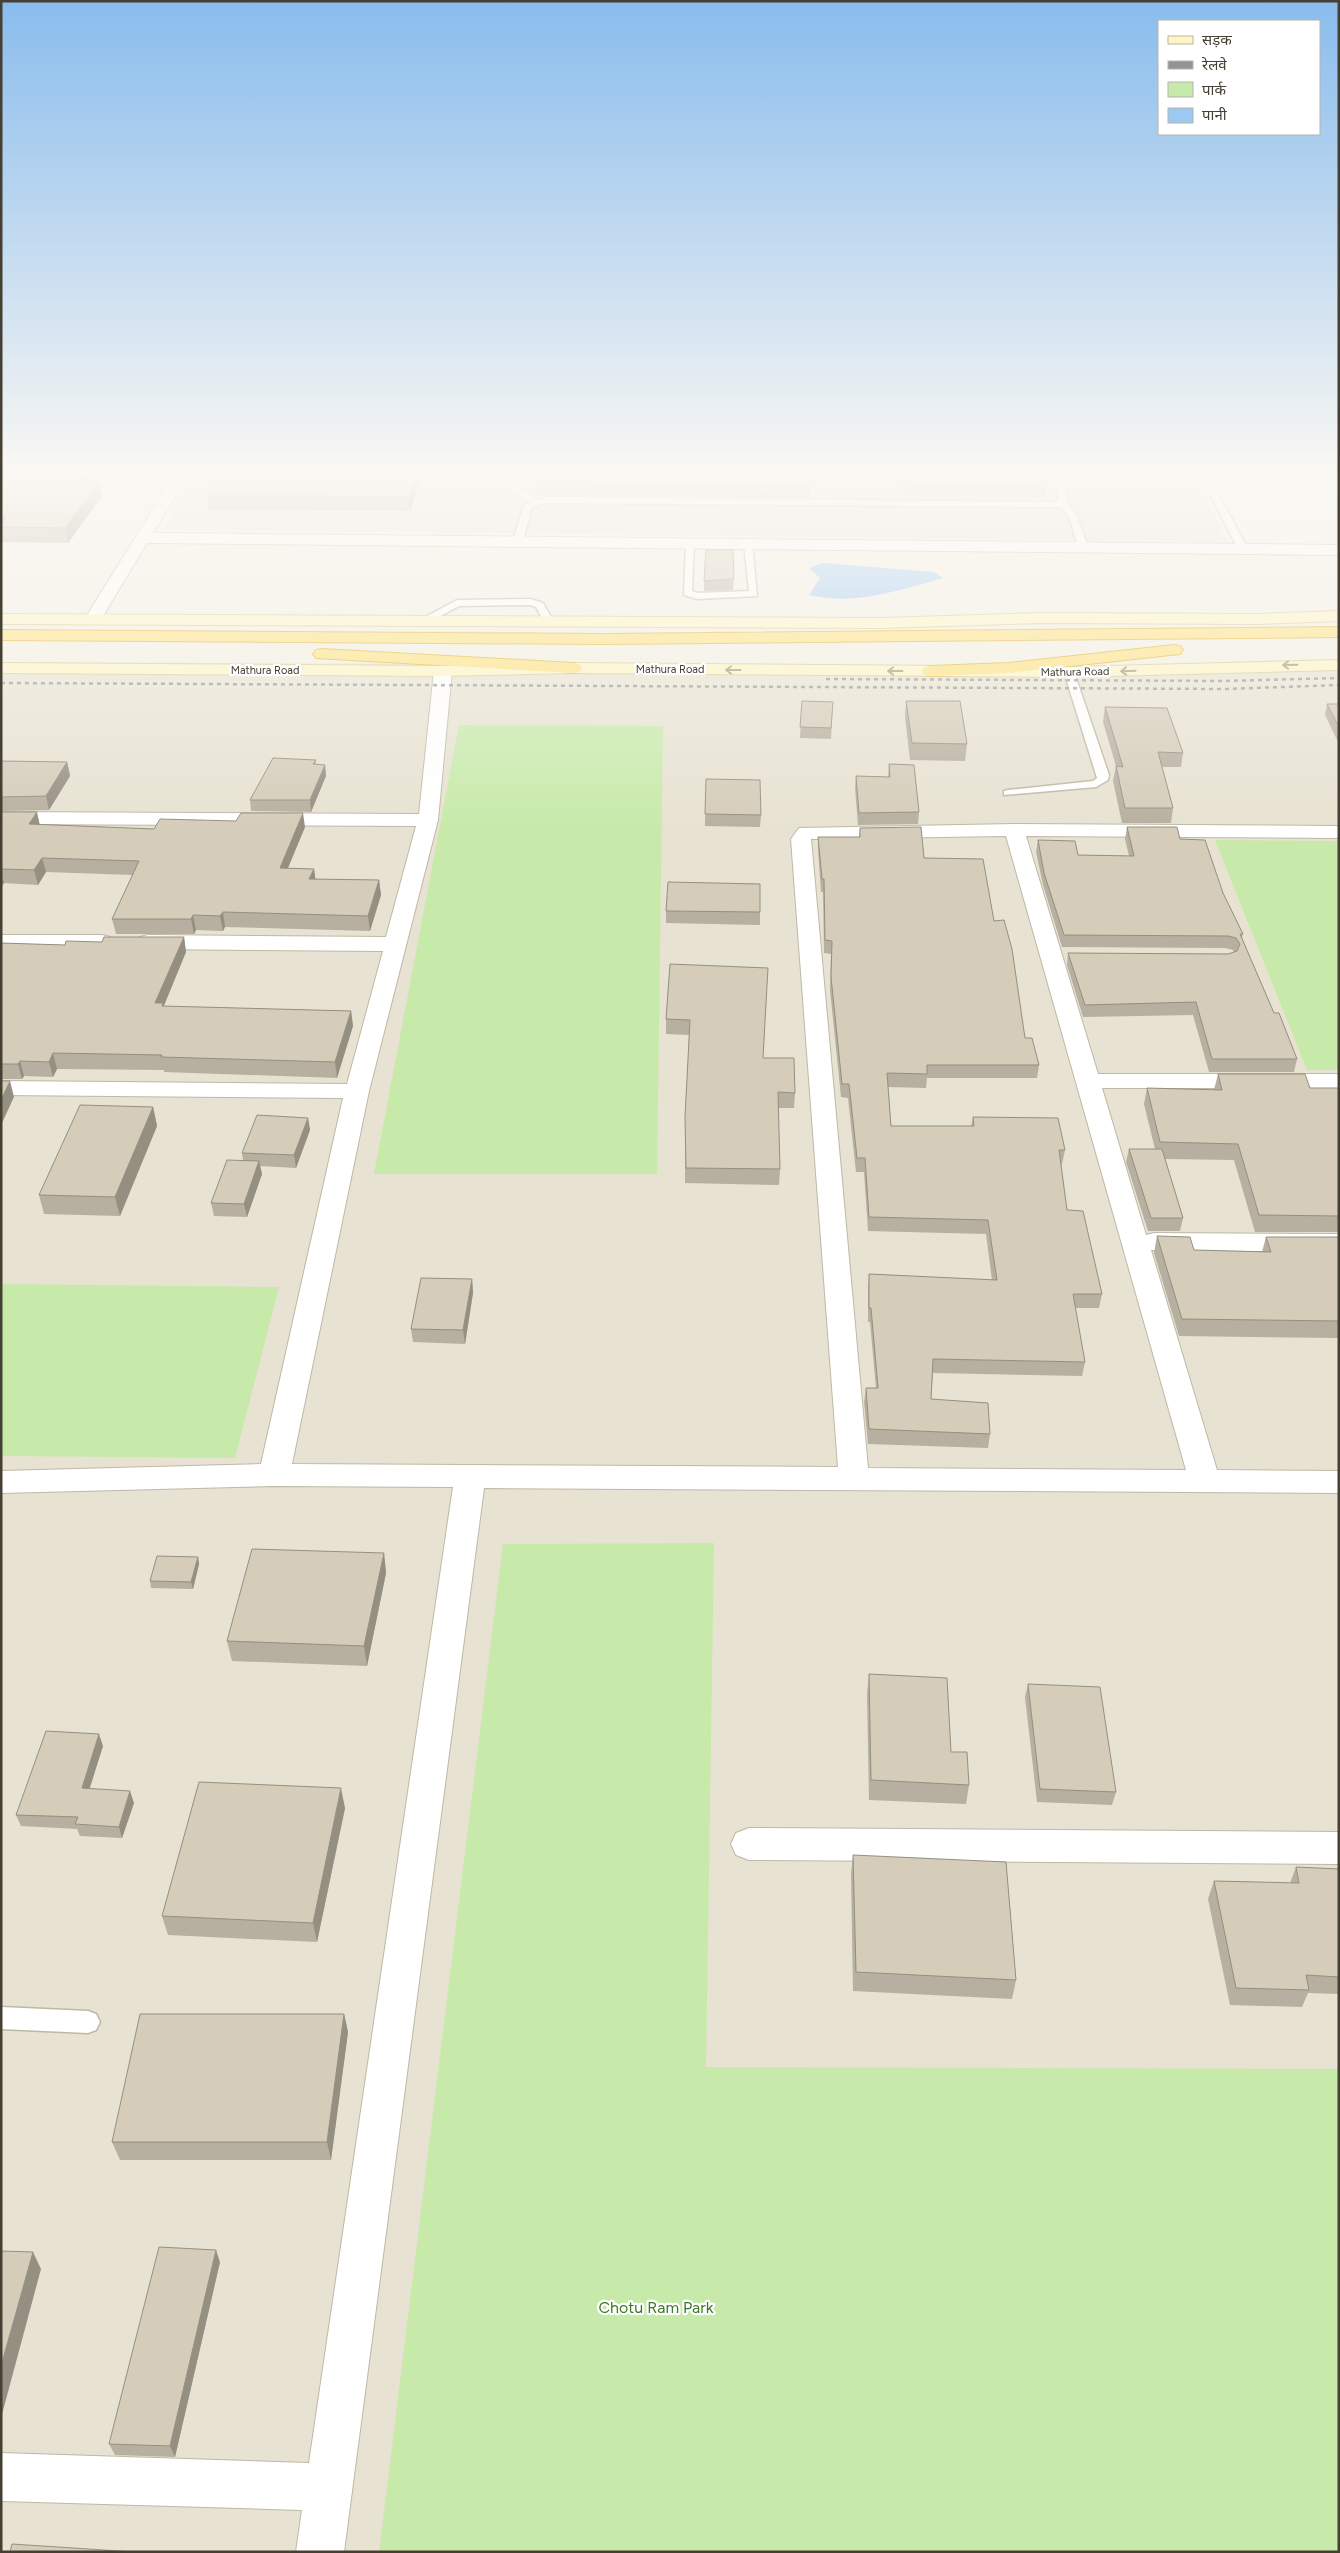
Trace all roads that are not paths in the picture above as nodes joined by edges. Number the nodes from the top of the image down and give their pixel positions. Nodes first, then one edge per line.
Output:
1 (108, 594) edge
2 (691, 594) edge
3 (750, 594) edge
4 (1339, 616) edge
5 (1, 619) edge
6 (1258, 619) junction
7 (92, 620) junction
8 (1339, 632) edge
9 (1, 635) edge
10 (912, 637) junction
11 (1339, 649) edge
12 (1174, 650) junction
13 (1, 652) edge
14 (314, 653) junction
15 (1339, 664) edge
16 (1, 668) edge
17 (573, 668) junction
18 (442, 671) junction
19 (931, 671) junction
20 (1069, 672) junction
21 (1008, 793) dead end
22 (1, 818) edge
23 (428, 820) junction
24 (1014, 830) junction
25 (1339, 832) edge
26 (1, 942) edge
27 (394, 944) junction
28 (1088, 1080) junction
29 (1339, 1081) edge
30 (1, 1088) edge
31 (357, 1091) junction
32 (1135, 1242) junction
33 (1339, 1243) edge
34 (274, 1475) junction
35 (470, 1476) junction
36 (854, 1479) junction
37 (1205, 1481) junction
38 (1, 1482) edge
39 (1339, 1482) edge
40 (749, 1844) dead end
41 (1339, 1848) edge
42 (1, 2018) edge
43 (88, 2022) dead end
44 (1, 2477) edge
45 (330, 2487) junction
46 (320, 2552) edge

1 - 7 street
2 - 3 lane
4 - 6 main road
5 - 7 main road
6 - 7 main road
6 - 10 highway
8 - 10 highway
9 - 10 highway
11 - 12 highway
12 - 14 highway, Mathura Road
12 - 19 highway
13 - 14 highway
14 - 17 highway
15 -> 20 main road, Mathura Road
16 - 18 main road, Mathura Road
17 - 18 main road, Mathura Road
19 -> 17 main road, Mathura Road
18 - 23 street
19 - 20 main road, Mathura Road
20 - 21 lane
22 - 23 street
23 - 27 street
24 - 25 street
24 - 28 street
24 - 36 street
26 - 27 street
27 - 31 street
28 - 29 street
28 - 32 street
30 - 31 street
31 - 34 street
32 - 33 street
32 - 37 street
34 - 35 street
34 - 38 street
35 - 36 street
35 - 45 street
36 - 37 street
37 - 39 street
40 - 41 street
42 - 43 lane
44 - 45 street
45 - 46 street

